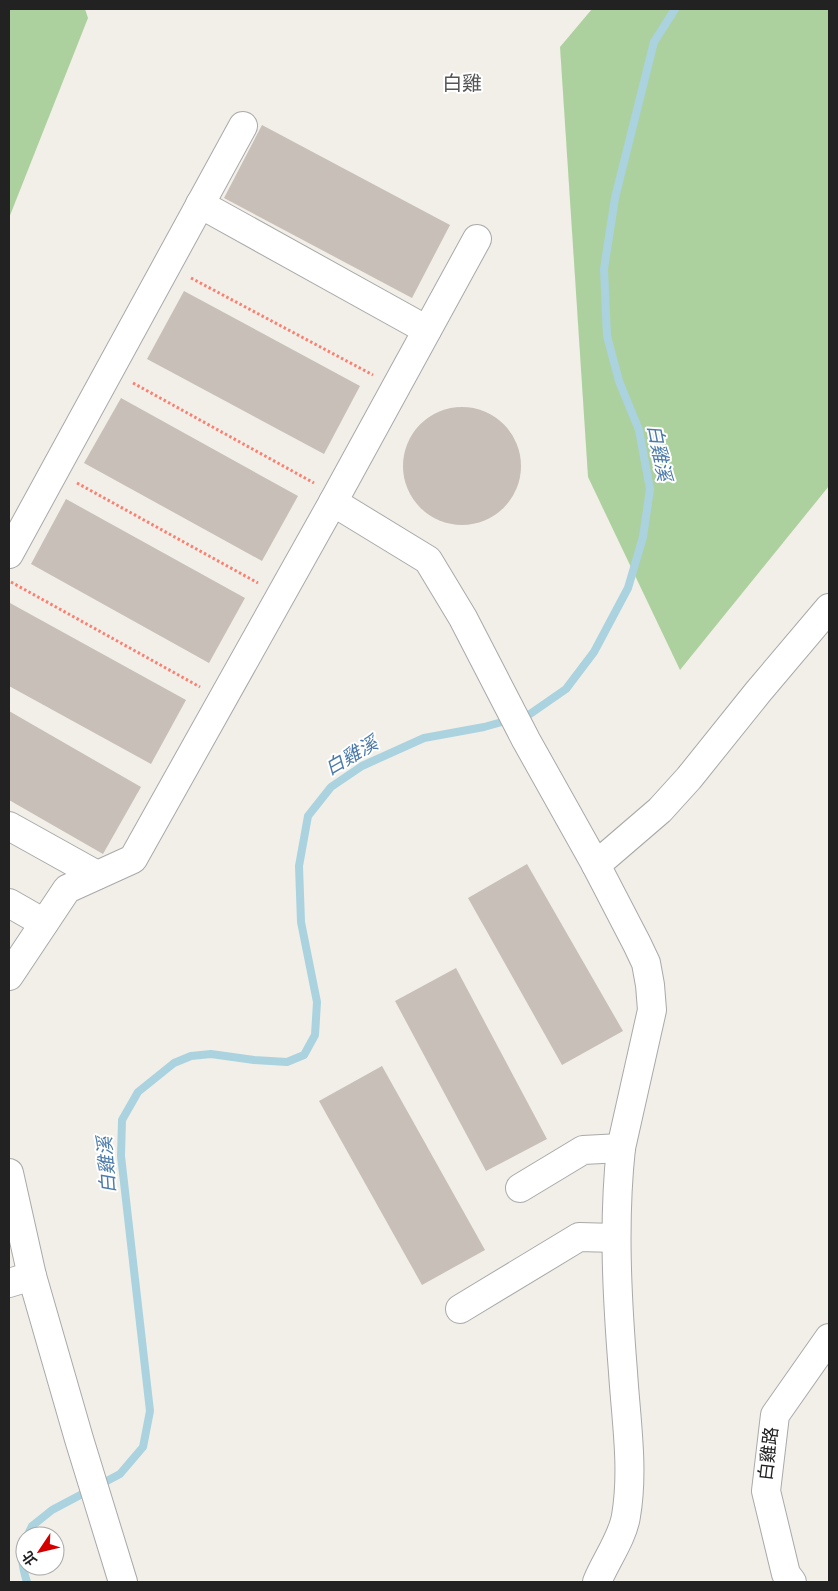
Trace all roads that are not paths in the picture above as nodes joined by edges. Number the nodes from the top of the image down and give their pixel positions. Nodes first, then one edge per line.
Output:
1 (243, 126) dead end
2 (200, 204) junction
3 (477, 239) dead end
4 (427, 330) junction
5 (334, 499) junction
6 (9, 554) edge
7 (829, 608) edge
8 (9, 826) edge
9 (596, 865) junction
10 (97, 875) junction
11 (9, 903) edge
12 (44, 923) junction
13 (9, 976) edge
14 (621, 1148) junction
15 (9, 1173) edge
16 (520, 1188) dead end
17 (616, 1238) junction
18 (21, 1279) edge
19 (460, 1309) dead end
20 (829, 1338) edge
21 (123, 1582) edge
22 (597, 1582) edge
23 (792, 1582) edge

1 - 2 street
2 - 4 street
2 - 6 street
3 - 4 street
4 - 5 street
5 - 9 street
5 - 10 street
7 - 9 street
8 - 10 street
9 - 14 street
10 - 12 street
11 - 12 street
12 - 13 street
14 - 16 street
14 - 17 street
15 - 18 street
17 - 19 street
17 - 22 street
18 - 21 street
20 - 23 street, 白雞路

